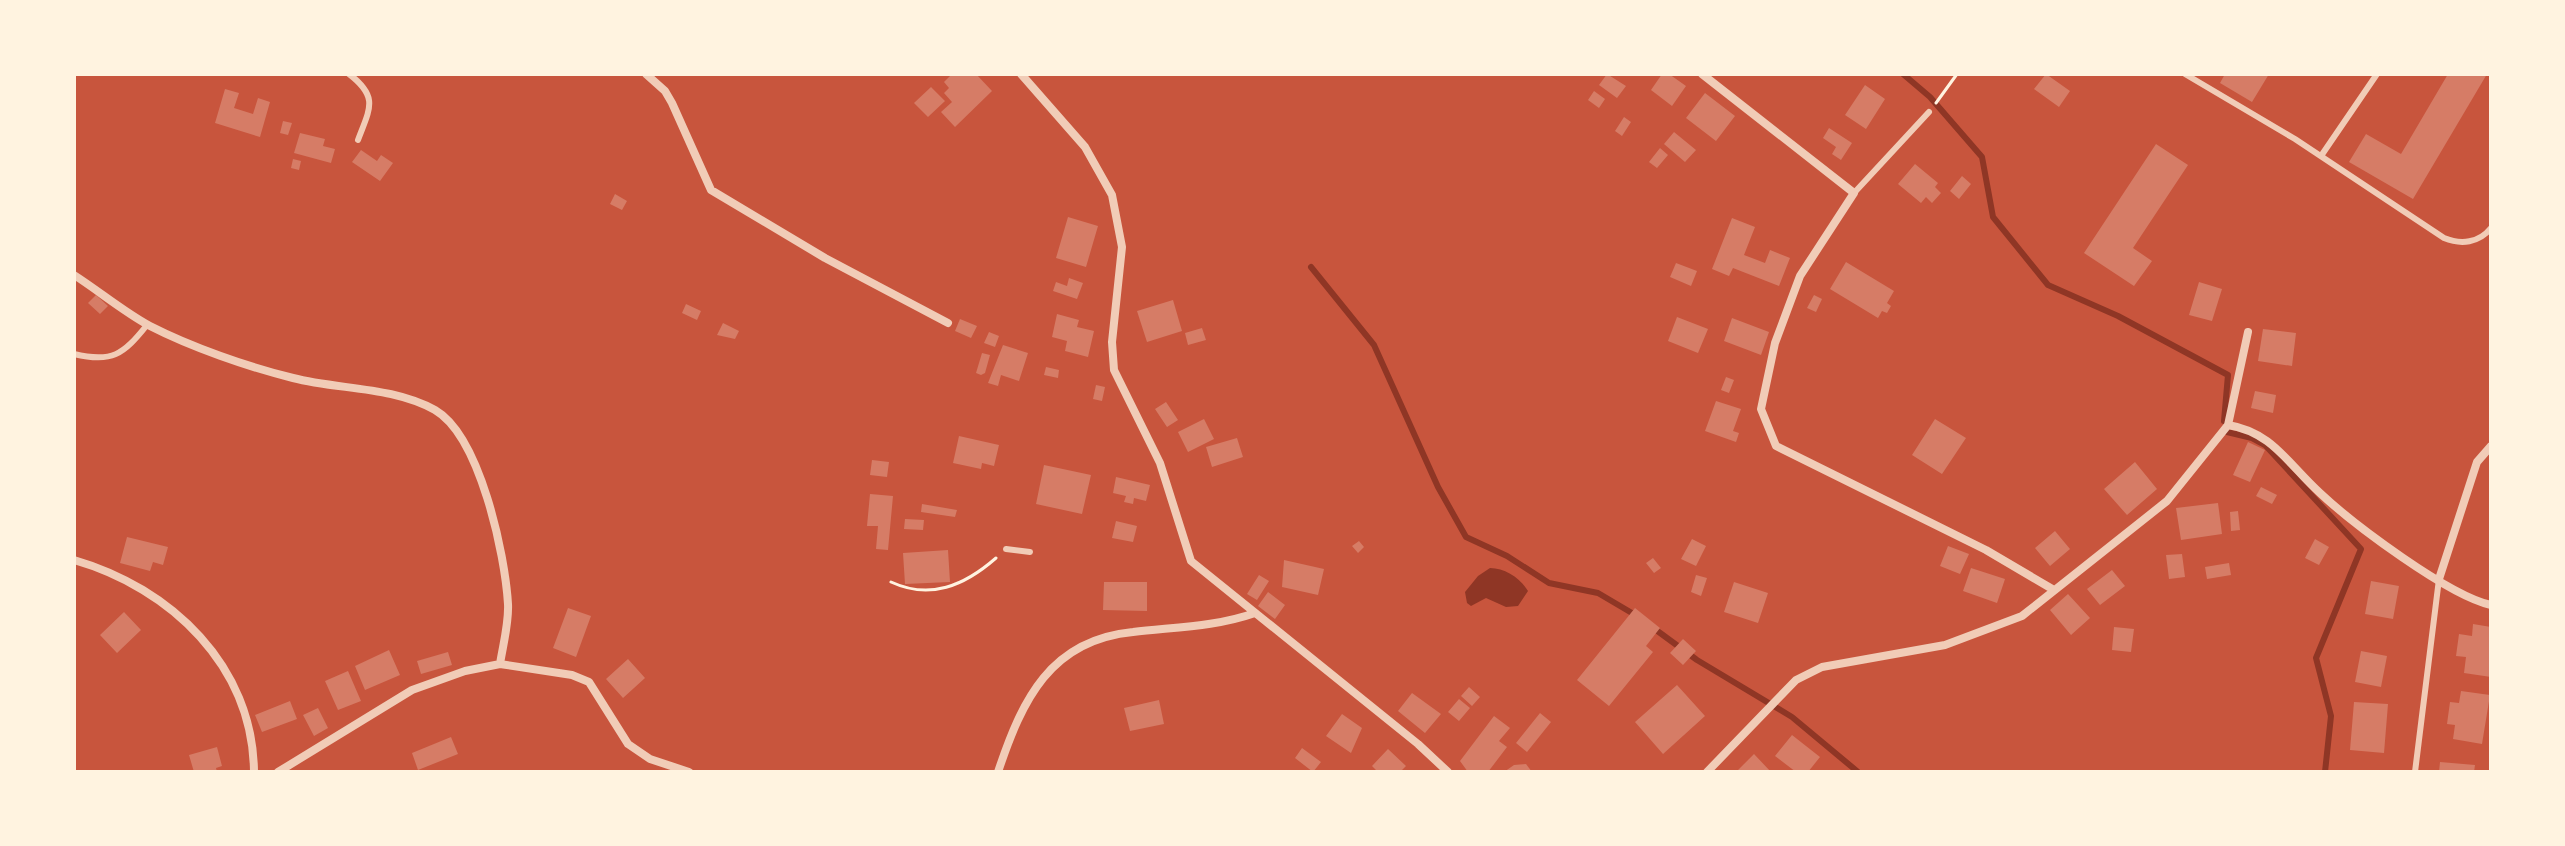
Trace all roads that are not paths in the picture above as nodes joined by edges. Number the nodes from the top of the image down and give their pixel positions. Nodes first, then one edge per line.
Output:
1 (349, 74) edge
2 (646, 74) edge
3 (1021, 74) edge
4 (1702, 74) edge
5 (2185, 74) edge
6 (2377, 74) edge
7 (1929, 112) road end
8 (358, 140) dead end
9 (2321, 156) junction
10 (1854, 193) junction
11 (2491, 228) edge
12 (74, 275) edge
13 (948, 323) dead end
14 (147, 325) junction
15 (2248, 332) dead end
16 (74, 354) edge
17 (2228, 425) junction
18 (2491, 446) edge
19 (1006, 549) road end
20 (1030, 552) dead end
21 (74, 560) edge
22 (2439, 579) junction
23 (2054, 590) junction
24 (2491, 605) edge
25 (1255, 613) junction
26 (500, 664) junction
27 (254, 772) edge
28 (278, 772) edge
29 (689, 772) edge
30 (998, 772) edge
31 (1448, 772) edge
32 (1707, 772) edge
33 (2415, 772) edge

1 - 8 lane
2 - 13 street
3 - 25 street
4 - 10 street
5 - 9 lane
6 - 9 lane
7 - 10 lane
9 - 11 lane
10 - 23 street
12 - 14 street
14 - 16 lane
14 - 26 street
15 - 17 street
17 - 22 street
17 - 23 street
18 - 22 street
19 - 20 lane
21 - 27 street
22 - 24 street
22 - 33 lane
23 - 32 street
25 - 30 street
25 - 31 street
26 - 28 street
26 - 29 street

